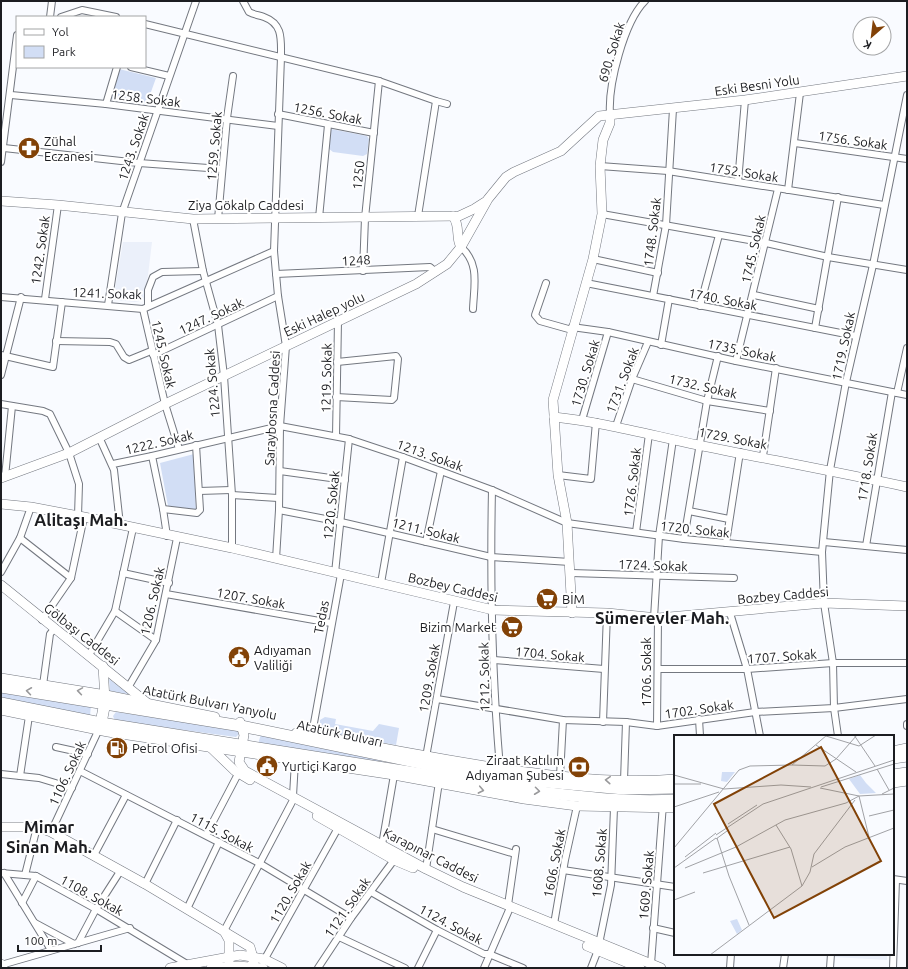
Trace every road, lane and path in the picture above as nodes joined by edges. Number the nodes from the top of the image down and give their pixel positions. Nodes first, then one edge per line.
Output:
1 (52, 1) edge
2 (196, 1) edge
3 (243, 1) edge
4 (640, 1) edge
5 (645, 1) edge
6 (50, 16) edge
7 (63, 16) edge
8 (112, 16) edge
9 (632, 20) junction
10 (146, 24) edge
11 (184, 33) junction
12 (16, 53) edge
13 (281, 56) junction
14 (117, 68) edge
15 (135, 68) edge
16 (169, 76) junction
17 (233, 76) dead end
18 (907, 76) edge
19 (379, 81) junction
20 (800, 93) junction
21 (11, 95) junction
22 (907, 95) edge
23 (745, 100) junction
24 (436, 101) junction
25 (106, 104) junction
26 (447, 104) dead end
27 (673, 109) junction
28 (157, 110) junction
29 (905, 111) edge
30 (278, 114) junction
31 (610, 114) junction
32 (227, 118) junction
33 (328, 125) junction
34 (278, 126) junction
35 (374, 133) junction
36 (795, 143) junction
37 (4, 148) junction
38 (895, 157) junction
39 (907, 159) edge
40 (1, 162) edge
41 (139, 162) junction
42 (600, 166) junction
43 (222, 169) junction
44 (668, 170) junction
45 (738, 182) junction
46 (778, 189) junction
47 (788, 190) junction
48 (838, 196) junction
49 (488, 199) junction
50 (1, 202) edge
51 (58, 205) junction
52 (884, 205) junction
53 (122, 213) junction
54 (602, 214) junction
55 (418, 216) junction
56 (453, 216) junction
57 (274, 218) junction
58 (319, 218) junction
59 (365, 218) junction
60 (193, 219) junction
61 (218, 219) junction
62 (666, 225) junction
63 (719, 235) junction
64 (766, 243) junction
65 (461, 247) junction
66 (274, 252) junction
67 (828, 257) junction
68 (592, 259) junction
69 (873, 265) junction
70 (907, 270) edge
71 (363, 271) junction
72 (203, 272) junction
73 (436, 272) junction
74 (658, 273) junction
75 (276, 274) junction
76 (206, 281) junction
77 (546, 283) dead end
78 (586, 283) junction
79 (754, 295) junction
80 (278, 296) junction
81 (654, 296) junction
82 (1, 297) edge
83 (21, 297) junction
84 (45, 299) junction
85 (670, 299) junction
86 (62, 302) junction
87 (108, 305) junction
88 (700, 306) junction
89 (146, 307) junction
90 (473, 309) dead end
91 (819, 309) junction
92 (748, 315) junction
93 (338, 321) junction
94 (218, 325) junction
95 (572, 328) junction
96 (815, 328) junction
97 (608, 332) junction
98 (856, 336) junction
99 (56, 341) junction
100 (648, 342) junction
101 (661, 345) junction
102 (286, 346) junction
103 (907, 348) edge
104 (152, 353) junction
105 (3, 356) edge
106 (718, 356) junction
107 (736, 361) junction
108 (337, 362) junction
109 (776, 368) junction
110 (1, 375) edge
111 (224, 376) junction
112 (632, 379) junction
113 (846, 382) junction
114 (894, 393) junction
115 (907, 395) edge
116 (336, 396) junction
117 (707, 401) junction
118 (1, 404) edge
119 (165, 404) junction
120 (12, 406) junction
121 (770, 410) junction
122 (554, 417) junction
123 (582, 420) junction
124 (596, 422) junction
125 (280, 426) junction
126 (616, 426) junction
127 (649, 434) junction
128 (336, 436) junction
129 (99, 437) junction
130 (227, 437) junction
131 (349, 439) junction
132 (673, 439) junction
133 (196, 445) junction
134 (699, 445) junction
135 (179, 449) junction
136 (740, 452) junction
137 (69, 453) junction
138 (152, 456) junction
139 (763, 456) junction
140 (403, 457) junction
141 (112, 464) junction
142 (830, 470) junction
143 (280, 471) junction
144 (441, 471) junction
145 (558, 475) junction
146 (3, 477) edge
147 (345, 480) junction
148 (876, 480) junction
149 (907, 487) edge
150 (492, 490) junction
151 (199, 491) junction
152 (232, 492) junction
153 (278, 498) junction
154 (1, 504) edge
155 (31, 507) junction
156 (163, 509) junction
157 (279, 510) junction
158 (689, 511) junction
159 (81, 517) junction
160 (729, 519) junction
161 (341, 522) junction
162 (566, 523) junction
163 (120, 525) junction
164 (133, 528) junction
165 (636, 532) junction
166 (389, 533) junction
167 (167, 536) junction
168 (659, 536) junction
169 (20, 538) junction
170 (177, 538) junction
171 (684, 539) junction
172 (426, 542) junction
173 (824, 542) junction
174 (726, 543) junction
175 (866, 546) junction
176 (232, 548) junction
177 (907, 550) edge
178 (822, 552) junction
179 (491, 557) junction
180 (276, 559) junction
181 (570, 562) junction
182 (1, 572) edge
183 (123, 573) junction
184 (338, 573) junction
185 (571, 573) junction
186 (656, 577) junction
187 (71, 578) junction
188 (734, 578) dead end
189 (168, 583) junction
190 (381, 583) junction
191 (1, 585) edge
192 (166, 594) junction
193 (454, 602) junction
194 (824, 603) junction
195 (907, 606) edge
196 (493, 610) junction
197 (115, 611) junction
198 (572, 613) junction
199 (607, 613) junction
200 (730, 613) junction
201 (656, 618) junction
202 (42, 620) junction
203 (331, 623) junction
204 (54, 629) junction
205 (156, 640) junction
206 (89, 655) junction
207 (494, 660) junction
208 (833, 663) junction
209 (907, 663) edge
210 (103, 666) junction
211 (604, 669) junction
212 (658, 669) junction
213 (747, 669) junction
214 (1, 678) edge
215 (43, 685) junction
216 (1, 686) edge
217 (129, 686) junction
218 (907, 698) edge
219 (105, 699) junction
220 (437, 699) junction
221 (1, 703) edge
222 (147, 703) junction
223 (495, 708) junction
224 (834, 708) junction
225 (1, 710) edge
226 (755, 712) junction
227 (29, 716) junction
228 (699, 719) junction
229 (564, 720) junction
230 (603, 722) junction
231 (626, 722) junction
232 (240, 724) junction
233 (657, 726) junction
234 (100, 727) junction
235 (312, 734) junction
236 (700, 735) edge
237 (760, 735) edge
238 (838, 735) edge
239 (206, 743) junction
240 (56, 746) dead end
241 (242, 748) junction
242 (907, 748) edge
243 (894, 751) edge
244 (88, 754) junction
245 (907, 756) edge
246 (426, 757) junction
247 (894, 758) edge
248 (295, 761) junction
249 (500, 768) junction
250 (80, 771) junction
251 (907, 773) edge
252 (1, 774) edge
253 (238, 774) junction
254 (394, 775) junction
255 (894, 775) edge
256 (20, 776) junction
257 (560, 776) junction
258 (674, 780) edge
259 (624, 781) junction
260 (907, 781) edge
261 (440, 782) junction
262 (894, 783) edge
263 (72, 788) junction
264 (674, 788) edge
265 (126, 795) junction
266 (293, 799) junction
267 (674, 800) edge
268 (663, 805) junction
269 (577, 806) junction
270 (614, 808) junction
271 (674, 808) edge
272 (177, 820) junction
273 (1, 827) edge
274 (37, 827) junction
275 (338, 828) junction
276 (432, 829) junction
277 (51, 832) junction
278 (206, 835) junction
279 (219, 842) junction
280 (382, 845) junction
281 (94, 855) junction
282 (394, 860) junction
283 (258, 863) junction
284 (426, 869) junction
285 (121, 870) junction
286 (563, 870) junction
287 (2, 873) edge
288 (26, 875) junction
289 (36, 876) junction
290 (612, 877) junction
291 (895, 879) edge
292 (907, 881) edge
293 (145, 884) junction
294 (657, 884) junction
295 (674, 887) edge
296 (305, 890) junction
297 (371, 892) junction
298 (22, 902) junction
299 (508, 908) junction
300 (96, 909) junction
301 (187, 909) junction
302 (351, 918) junction
303 (35, 923) junction
304 (554, 924) junction
305 (894, 924) edge
306 (130, 928) junction
307 (653, 928) junction
308 (437, 930) junction
309 (224, 931) junction
310 (674, 933) edge
311 (339, 937) junction
312 (76, 944) junction
313 (599, 947) junction
314 (51, 950) junction
315 (489, 954) junction
316 (731, 955) edge
317 (784, 955) edge
318 (831, 955) edge
319 (893, 955) edge
320 (254, 956) junction
321 (1, 964) edge
322 (187, 964) junction
323 (233, 964) edge
324 (651, 964) junction
325 (263, 965) edge
326 (251, 966) junction
327 (634, 967) edge
328 (3, 968) edge
329 (170, 968) edge
330 (211, 968) edge
331 (282, 968) edge
332 (318, 968) edge
333 (405, 968) edge
334 (418, 968) edge
335 (484, 968) edge
336 (522, 968) edge
337 (591, 968) edge
338 (661, 968) edge
339 (730, 968) edge
340 (783, 968) edge
341 (830, 968) edge
342 (893, 968) edge

1 - 6 street
2 - 11 street, 1243. Sokak
3 - 13 street, Saraybosna Caddesi
4 - 9 street
5 - 9 street, 690. Sokak
7 - 8 street
9 - 31 street, 690. Sokak
10 - 11 street
11 - 13 street
11 - 16 street, 1243. Sokak
12 - 21 street
13 - 19 street
13 - 30 street, Saraybosna Caddesi
14 - 25 street
15 - 16 street
16 - 28 street, 1243. Sokak
17 - 32 street, 1259. Sokak
18 - 20 street, Eski Besni Yolu
19 - 24 street
19 - 35 street, 1250
20 - 23 street, Eski Besni Yolu
20 - 36 street
21 - 25 street, 1258. Sokak
21 - 37 street
22 - 29 street, 1719. Sokak
23 - 27 street, Eski Besni Yolu
23 - 45 street
24 - 26 street
24 - 55 street
25 - 28 street, 1258. Sokak
27 - 31 street, Eski Besni Yolu
27 - 44 street, 1748. Sokak
28 - 32 street, 1258. Sokak
28 - 41 street, 1243. Sokak
29 - 38 street, 1719. Sokak
30 - 33 street, 1256. Sokak
30 - 34 street, Saraybosna Caddesi
31 - 42 street
31 - 49 street, Eski Halep yolu
32 - 34 street, 1258. Sokak
32 - 43 street, 1259. Sokak
33 - 35 street, 1256. Sokak
33 - 58 street
34 - 57 street, Saraybosna Caddesi
35 - 59 street, 1250
36 - 38 street, 1756. Sokak
36 - 47 street
37 - 40 street
37 - 41 street
38 - 39 street, 1756. Sokak
38 - 52 street, 1719. Sokak
41 - 43 street
41 - 53 street, 1243. Sokak
42 - 44 street, 1752. Sokak
42 - 54 street
43 - 61 street, 1259. Sokak
44 - 45 street, 1752. Sokak
44 - 62 street, 1748. Sokak
45 - 46 street, 1752. Sokak
46 - 47 street, 1752. Sokak
46 - 64 street, 1745. Sokak
47 - 48 street, 1752. Sokak
48 - 52 street, 1752. Sokak
48 - 67 street
49 - 56 street, Ziya Gökalp Caddesi
49 - 65 street, Eski Halep yolu
50 - 51 street, Ziya Gökalp Caddesi
51 - 53 street, Ziya Gökalp Caddesi
51 - 84 street, 1242. Sokak
52 - 69 street, 1719. Sokak
53 - 60 street, Ziya Gökalp Caddesi
53 - 87 street, 1243. Sokak
54 - 62 street
54 - 68 street
55 - 56 street, Ziya Gökalp Caddesi
55 - 59 street, Ziya Gökalp Caddesi
56 - 65 street
57 - 58 street, Ziya Gökalp Caddesi
57 - 61 street, Ziya Gökalp Caddesi
57 - 66 street, Saraybosna Caddesi
58 - 59 street, Ziya Gökalp Caddesi
59 - 71 street, 1250
60 - 61 street, Ziya Gökalp Caddesi
60 - 72 street, 1224. Sokak
62 - 63 street
62 - 74 street, 1748. Sokak
63 - 64 street
63 - 88 street
64 - 67 street
64 - 79 street, 1745. Sokak
65 - 73 street, Eski Halep yolu
65 - 90 street
66 - 75 street, Saraybosna Caddesi
66 - 76 street, 1241. Sokak
67 - 69 street
67 - 91 street
68 - 74 street
68 - 78 street
69 - 70 street
69 - 98 street, 1719. Sokak
71 - 73 street, 1248
71 - 75 street, 1248
72 - 76 street, 1224. Sokak
72 - 89 street, 1245. Sokak
73 - 93 street, Eski Halep yolu
74 - 81 street, 1748. Sokak
75 - 80 street, Saraybosna Caddesi
76 - 89 street, 1241. Sokak
76 - 94 street, 1224. Sokak
77 - 95 street, 1735. Sokak
78 - 81 street, 1740. Sokak
78 - 95 street
79 - 91 street
79 - 92 street, 1745. Sokak
80 - 94 street, 1247. Sokak
80 - 102 street, Saraybosna Caddesi
81 - 85 street, 1740. Sokak
82 - 83 street, 1241. Sokak
83 - 84 street, 1241. Sokak
83 - 105 street
84 - 86 street, 1241. Sokak
85 - 88 street, 1740. Sokak
85 - 101 street
86 - 87 street, 1241. Sokak
86 - 99 street
87 - 89 street, 1241. Sokak
88 - 92 street, 1740. Sokak
89 - 104 street, 1245. Sokak
91 - 96 street
92 - 96 street, 1740. Sokak
92 - 107 street, 1745. Sokak
93 - 102 street, Eski Halep yolu
93 - 108 street, 1219. Sokak
94 - 104 street, 1247. Sokak
94 - 111 street, 1224. Sokak
95 - 97 street, 1735. Sokak
95 - 122 street
96 - 98 street, 1740. Sokak
97 - 100 street, 1735. Sokak
97 - 123 street, 1730. Sokak
98 - 113 street, 1719. Sokak
99 - 104 street, 1247. Sokak
99 - 105 street
100 - 101 street, 1735. Sokak
100 - 112 street, 1731. Sokak
101 - 106 street, 1735. Sokak
102 - 111 street, Eski Halep yolu
102 - 125 street, Saraybosna Caddesi
103 - 114 street, 1718. Sokak
104 - 119 street, 1245. Sokak
105 - 110 street
106 - 107 street, 1735. Sokak
106 - 117 street
107 - 109 street, 1735. Sokak
108 - 116 street, 1219. Sokak
108 - 116 street
109 - 113 street, 1735. Sokak
109 - 121 street
111 - 119 street, Eski Halep yolu
111 - 130 street, 1224. Sokak
112 - 117 street, 1732. Sokak
112 - 126 street, 1731. Sokak
113 - 114 street, 1735. Sokak
113 - 142 street, 1719. Sokak
114 - 115 street, 1735. Sokak
114 - 148 street, 1718. Sokak
116 - 128 street, 1219. Sokak
117 - 121 street, 1732. Sokak
117 - 134 street
118 - 120 street
119 - 129 street, Eski Halep yolu
119 - 135 street, 1245. Sokak
120 - 137 street
120 - 146 street
121 - 139 street
122 - 123 street, 1729. Sokak
122 - 145 street
123 - 124 street, 1729. Sokak
124 - 126 street, 1729. Sokak
124 - 145 street
125 - 128 street, 1213. Sokak
125 - 130 street, 1222. Sokak
125 - 143 street, Saraybosna Caddesi
126 - 127 street, 1729. Sokak
127 - 132 street, 1729. Sokak
127 - 165 street, 1726. Sokak
128 - 131 street, 1213. Sokak
129 - 137 street, Eski Halep yolu
129 - 141 street
130 - 133 street, 1222. Sokak
130 - 152 street, 1224. Sokak
131 - 140 street, 1213. Sokak
131 - 147 street, 1220. Sokak
132 - 134 street, 1729. Sokak
132 - 168 street
133 - 135 street, 1222. Sokak
133 - 151 street
134 - 136 street, 1729. Sokak
134 - 158 street
135 - 138 street, 1222. Sokak
136 - 139 street, 1729. Sokak
136 - 160 street
137 - 146 street, Eski Halep yolu
137 - 159 street
138 - 141 street, 1222. Sokak
138 - 156 street
139 - 142 street, 1729. Sokak
140 - 144 street, 1213. Sokak
140 - 166 street
141 - 163 street
142 - 148 street, 1729. Sokak
142 - 173 street, 1719. Sokak
143 - 147 street
143 - 153 street, Saraybosna Caddesi
144 - 150 street, 1213. Sokak
144 - 172 street
145 - 162 street
147 - 161 street, 1220. Sokak
148 - 149 street, 1729. Sokak
148 - 175 street, 1718. Sokak
150 - 162 street, 1213. Sokak
150 - 179 street, 1212. Sokak
151 - 152 street
151 - 156 street
152 - 153 street
152 - 176 street, 1224. Sokak
153 - 157 street, Saraybosna Caddesi
154 - 155 street, Bozbey Caddesi
155 - 159 street, Bozbey Caddesi
155 - 169 street
156 - 167 street
157 - 161 street, 1211. Sokak
157 - 180 street, Saraybosna Caddesi
158 - 160 street
158 - 171 street
159 - 163 street, Bozbey Caddesi
159 - 187 street
160 - 174 street
161 - 166 street, 1211. Sokak
161 - 184 street, 1220. Sokak
162 - 165 street, 1720. Sokak
162 - 181 street
163 - 164 street, Bozbey Caddesi
164 - 167 street, Bozbey Caddesi
164 - 183 street
165 - 168 street, 1720. Sokak
166 - 172 street, 1211. Sokak
166 - 190 street
167 - 170 street, Bozbey Caddesi
168 - 171 street, 1720. Sokak
168 - 186 street
169 - 182 street
169 - 187 street
170 - 176 street, Bozbey Caddesi
170 - 189 street, 1206. Sokak
171 - 174 street, 1720. Sokak
172 - 179 street, 1211. Sokak
173 - 175 street
173 - 178 street, 1719. Sokak
174 - 178 street, 1720. Sokak
175 - 177 street
176 - 180 street, Bozbey Caddesi
178 - 194 street, 1719. Sokak
179 - 181 street, 1211. Sokak
179 - 196 street, 1212. Sokak
180 - 184 street, Bozbey Caddesi
181 - 185 street
183 - 189 street
183 - 197 street
184 - 190 street, Bozbey Caddesi
184 - 203 street, Tedas
185 - 186 street, 1724. Sokak
185 - 198 street
186 - 188 street, 1724. Sokak
186 - 201 street
187 - 202 street
189 - 192 street, 1206. Sokak
190 - 193 street, Bozbey Caddesi
191 - 202 street, Gölbaşı Caddesi
192 - 203 street, 1207. Sokak
192 - 205 street, 1206. Sokak
193 - 196 street, Bozbey Caddesi
193 - 220 street, 1209. Sokak
194 - 195 street, Bozbey Caddesi
194 - 200 street, Bozbey Caddesi
194 - 208 street, 1719. Sokak
196 - 198 street, Bozbey Caddesi
196 - 207 street, 1212. Sokak
197 - 205 street
197 - 206 street
198 - 199 street, Bozbey Caddesi
199 - 201 street, Bozbey Caddesi
199 - 211 street
200 - 201 street, Bozbey Caddesi
200 - 213 street
201 - 212 street, 1706. Sokak
202 - 204 street, Gölbaşı Caddesi
203 - 235 street, Tedas
204 - 206 street, Gölbaşı Caddesi
204 - 215 street
205 - 217 street, 1206. Sokak
206 - 210 street, Gölbaşı Caddesi
207 - 211 street, 1704. Sokak
207 - 223 street, 1212. Sokak
208 - 209 street, 1707. Sokak
208 - 213 street, 1707. Sokak
208 - 224 street, 1719. Sokak
210 - 217 street, Gölbaşı Caddesi
210 - 219 street
211 - 230 street
212 - 213 street, 1707. Sokak
212 - 233 street, 1706. Sokak
213 - 226 street
214 - 215 street, Atatürk Bulvarı Yanyolu
219 -> 215 street, Atatürk Bulvarı Yanyolu
219 -> 216 highway, Atatürk Bulvarı
217 - 222 street, Gölbaşı Caddesi
218 - 224 street, 1702. Sokak
219 - 222 street, Atatürk Bulvarı Yanyolu
219 - 232 highway, Atatürk Bulvarı
219 - 234 highway
220 - 223 street, 1702. Sokak
220 - 246 street, 1209. Sokak
221 - 234 highway, Atatürk Bulvarı
222 - 232 street, Atatürk Bulvarı Yanyolu
223 - 229 street, 1702. Sokak
223 - 249 street, 1212. Sokak
224 - 226 street, 1702. Sokak
224 - 238 street, 1719. Sokak
225 - 227 street
226 - 228 street, 1702. Sokak
226 - 237 street
227 - 234 street
227 - 256 street
228 - 233 street, 1702. Sokak
228 - 236 street
229 - 230 street, 1702. Sokak
229 - 257 street
230 - 231 street, 1702. Sokak
231 - 233 street, 1702. Sokak
231 - 259 street
232 - 235 street, Atatürk Bulvarı Yanyolu
232 - 241 street, Karapınar Caddesi
232 - 264 highway, Atatürk Bulvarı
234 - 239 highway, Atatürk Bulvarı
234 - 244 street, 1106. Sokak
235 - 246 street, Atatürk Bulvarı Yanyolu
239 - 241 highway, Atatürk Bulvarı
239 - 253 street, Karapınar Caddesi
240 - 244 street
241 - 248 street
241 - 266 street, Karapınar Caddesi
241 -> 268 highway, Atatürk Bulvarı
242 - 243 street
244 - 250 street, 1106. Sokak
245 - 247 highway
246 - 249 street, Atatürk Bulvarı Yanyolu
248 - 254 street
248 - 266 street
249 - 257 street, Atatürk Bulvarı Yanyolu
250 - 263 street, 1106. Sokak
250 - 265 street, 1115. Sokak
251 - 255 highway
252 - 256 street
253 - 266 street, Karapınar Caddesi
253 - 278 street
254 - 261 street
254 - 280 street
256 - 263 street
259 -> 257 street, Atatürk Bulvarı Yanyolu
258 - 259 street, Atatürk Bulvarı Yanyolu
260 - 262 street
261 -> 269 street
261 - 276 street
263 - 277 street, 1106. Sokak
265 - 272 street, 1115. Sokak
265 - 281 street
266 - 275 street, Karapınar Caddesi
266 - 280 street, Karapınar Caddesi
266 - 283 street
267 - 268 highway, Atatürk Bulvarı
268 - 270 street
268 - 271 street
268 - 294 street, 1609. Sokak
269 - 270 street
269 - 286 street, 1606. Sokak
270 - 290 street, 1608. Sokak
272 - 278 street, 1115. Sokak
272 - 293 street
273 - 274 street
274 - 277 street
274 - 288 street
275 - 282 street, Karapınar Caddesi
275 - 296 street, 1120. Sokak
276 - 284 street
276 - 299 street
277 - 281 street
278 - 279 street, 1115. Sokak
279 - 283 street, 1115. Sokak
279 - 301 street
280 - 284 street, Karapınar Caddesi
281 - 285 street
282 - 297 street, 1121. Sokak
282 - 299 street, Karapınar Caddesi
283 - 296 street, 1115. Sokak
283 - 309 street
284 - 299 street, Karapınar Caddesi
285 - 293 street
285 - 300 street
286 - 290 street
286 - 304 street, 1606. Sokak
287 - 288 street, 1108. Sokak
287 - 298 street
288 - 289 street, 1108. Sokak
289 - 298 street
289 - 300 street, 1108. Sokak
290 - 294 street
290 - 313 street, 1608. Sokak
291 - 292 street
291 - 305 street
293 - 301 street
294 - 295 street
294 - 307 street, 1609. Sokak
296 - 302 street, 1115. Sokak
296 - 325 street, 1120. Sokak
297 - 302 street, 1121. Sokak
297 - 308 street, 1124. Sokak
298 - 303 street
299 - 304 street, Karapınar Caddesi
299 - 313 street, Karapınar Caddesi
299 - 315 street
300 - 306 street, 1108. Sokak
300 - 312 street
301 - 309 street
302 - 311 street, 1121. Sokak
303 - 312 street
303 - 314 street
304 - 313 street, Karapınar Caddesi
306 - 312 street
306 - 322 street, 1108. Sokak
307 - 310 street
307 - 324 street, 1609. Sokak
308 - 315 street, 1124. Sokak
308 - 334 street
309 - 320 street
309 - 323 street
311 - 332 street, 1121. Sokak
311 - 333 street
312 - 314 street
313 - 324 street, Karapınar Caddesi
313 - 327 street, Karapınar Caddesi
313 - 337 street, 1608. Sokak
314 - 321 street
315 - 335 street
315 - 336 street, 1124. Sokak
316 - 339 street
317 - 340 street
318 - 341 street
319 - 342 street
320 - 323 street
320 - 325 street
320 - 326 street
321 - 328 street
322 - 323 street
322 - 329 street
323 - 326 street
323 - 330 street
324 - 338 street, Karapınar Caddesi
325 - 326 street
325 - 331 street

